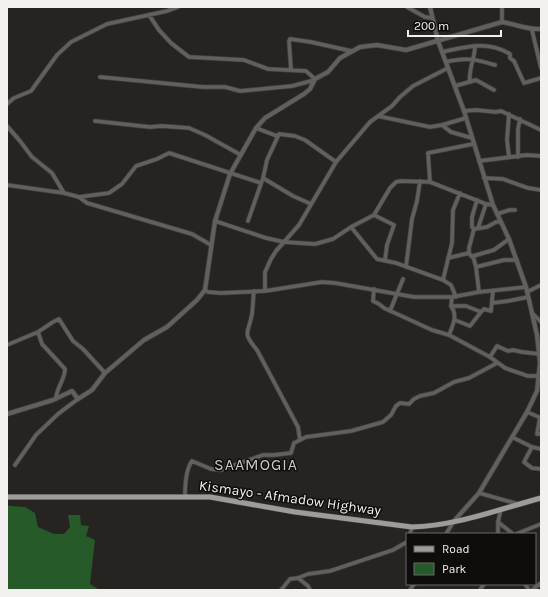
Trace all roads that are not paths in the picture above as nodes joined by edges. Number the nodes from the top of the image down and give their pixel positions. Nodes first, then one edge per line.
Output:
1 (178, 7) edge
2 (407, 7) edge
3 (430, 7) edge
4 (502, 7) edge
5 (149, 15) junction
6 (432, 18) junction
7 (502, 22) junction
8 (541, 29) edge
9 (532, 30) junction
10 (438, 40) junction
11 (476, 46) junction
12 (351, 51) junction
13 (442, 52) junction
14 (539, 54) edge
15 (474, 59) junction
16 (446, 62) junction
17 (495, 65) dead end
18 (448, 68) junction
19 (541, 68) edge
20 (291, 69) junction
21 (100, 77) dead end
22 (541, 78) edge
23 (315, 79) junction
24 (470, 82) junction
25 (455, 86) junction
26 (494, 90) dead end
27 (7, 104) edge
28 (464, 111) junction
29 (509, 114) junction
30 (378, 116) junction
31 (466, 118) junction
32 (520, 119) junction
33 (95, 121) dead end
34 (442, 125) junction
35 (7, 126) edge
36 (256, 128) junction
37 (541, 130) edge
38 (277, 136) junction
39 (472, 138) junction
40 (473, 144) junction
41 (241, 155) junction
42 (541, 156) edge
43 (509, 157) junction
44 (518, 157) junction
45 (479, 161) junction
46 (336, 162) junction
47 (230, 174) junction
48 (263, 178) junction
49 (484, 178) junction
50 (420, 181) junction
51 (430, 182) junction
52 (261, 183) junction
53 (7, 185) edge
54 (541, 190) edge
55 (64, 193) junction
56 (460, 193) junction
57 (79, 197) junction
58 (477, 200) junction
59 (311, 204) junction
60 (486, 204) junction
61 (493, 205) junction
62 (515, 210) dead end
63 (497, 214) junction
64 (374, 215) junction
65 (215, 221) junction
66 (248, 221) dead end
67 (501, 222) junction
68 (351, 227) junction
69 (478, 228) junction
70 (474, 229) junction
71 (509, 239) junction
72 (284, 242) junction
73 (211, 245) junction
74 (469, 253) junction
75 (473, 256) junction
76 (448, 258) junction
77 (385, 260) junction
78 (517, 260) junction
79 (406, 267) junction
80 (476, 267) junction
81 (403, 279) dead end
82 (443, 280) junction
83 (541, 286) edge
84 (526, 287) junction
85 (374, 289) junction
86 (205, 290) junction
87 (254, 291) junction
88 (264, 291) junction
89 (493, 291) junction
90 (479, 292) junction
91 (396, 294) junction
92 (528, 294) junction
93 (452, 297) junction
94 (456, 297) junction
95 (492, 303) junction
96 (451, 306) junction
97 (390, 311) junction
98 (480, 312) junction
99 (533, 314) junction
100 (455, 320) junction
101 (541, 322) edge
102 (38, 332) junction
103 (449, 335) junction
104 (7, 345) edge
105 (540, 354) junction
106 (490, 357) junction
107 (497, 363) junction
108 (105, 373) junction
109 (539, 376) junction
110 (539, 391) edge
111 (56, 399) junction
112 (78, 399) junction
113 (527, 412) junction
114 (7, 414) edge
115 (540, 418) edge
116 (541, 434) edge
117 (512, 437) junction
118 (300, 440) junction
119 (532, 447) junction
120 (541, 449) edge
121 (15, 465) dead end
122 (541, 469) edge
123 (479, 493) junction
124 (7, 497) edge
125 (185, 497) junction
126 (541, 498) edge
127 (518, 504) junction
128 (501, 509) junction
129 (454, 522) junction
130 (498, 522) junction
131 (541, 524) edge
132 (412, 527) junction
133 (410, 533) edge
134 (447, 533) edge
135 (498, 533) edge
136 (511, 533) edge
137 (518, 533) edge
138 (406, 543) edge
139 (298, 578) junction
140 (541, 583) edge
141 (280, 590) edge
142 (310, 590) edge
143 (532, 590) edge

1 - 5 street
2 - 6 street
3 - 6 street
4 - 7 street
5 - 20 street
5 - 27 street
6 - 10 street
7 - 9 street
7 - 10 street
8 - 9 street
9 - 14 street
10 - 12 street
10 - 13 street
11 - 13 street
11 - 15 street
11 - 22 street
12 - 20 street
12 - 23 street
13 - 16 street
14 - 19 street
15 - 16 street
15 - 17 street
15 - 24 street
16 - 18 street
18 - 25 street
18 - 30 street
20 - 23 street
21 - 23 street
23 - 36 street
24 - 25 street
24 - 26 street
25 - 28 street
28 - 29 street
28 - 31 street
29 - 32 street
29 - 43 street
30 - 34 street
30 - 46 street
31 - 34 street
31 - 39 street
32 - 37 street
32 - 44 street
33 - 41 street
34 - 39 street
35 - 55 street
36 - 38 street
36 - 41 street
38 - 46 street
38 - 48 street
39 - 40 street
40 - 45 street
40 - 51 street
41 - 47 street
42 - 44 street
43 - 44 street
43 - 45 street
45 - 49 street
46 - 59 street
47 - 52 street
47 - 57 street
47 - 65 street
48 - 52 street
48 - 59 street
49 - 54 street
49 - 61 street
50 - 51 street
50 - 64 street
50 - 79 street
51 - 56 street
52 - 66 street
53 - 55 street
55 - 57 street
56 - 58 street
56 - 76 street
57 - 73 street
58 - 60 street
58 - 70 street
59 - 72 street
60 - 61 street
60 - 69 street
61 - 63 street
62 - 63 street
63 - 67 street
64 - 68 street
64 - 77 street
65 - 72 street
65 - 73 street
67 - 69 street
67 - 71 street
68 - 72 street
68 - 77 street
69 - 70 street
70 - 74 street
71 - 75 street
71 - 78 street
72 - 88 street
73 - 86 street
74 - 75 street
74 - 76 street
75 - 80 street
76 - 82 street
77 - 79 street
78 - 80 street
78 - 84 street
79 - 82 street
80 - 90 street
81 - 91 street
82 - 94 street
83 - 92 street
84 - 89 street
84 - 92 street
85 - 88 street
85 - 91 street
85 - 97 street
86 - 87 street
86 - 108 street
87 - 88 street
87 - 118 street
89 - 90 street
89 - 95 street
90 - 94 street
91 - 93 street
91 - 97 street
92 - 95 street
92 - 99 street
93 - 94 street
93 - 96 street
95 - 98 street
96 - 98 street
96 - 100 street
97 - 103 street
98 - 100 street
99 - 101 street
99 - 105 street
100 - 103 street
102 - 104 street
102 - 108 street
102 - 111 street
103 - 106 street
105 - 106 street
105 - 109 street
106 - 107 street
107 - 109 street
107 - 118 street
108 - 112 street
109 - 110 street
110 - 113 street
111 - 112 street
111 - 114 street
112 - 121 street
113 - 115 street
113 - 117 street
115 - 116 street
117 - 119 street
117 - 123 street
118 - 125 street
119 - 120 street
119 - 122 street
123 - 127 street
123 - 129 street
124 - 125 main road, Kismayo - Afmadow Highway
125 - 132 main road, Kismayo - Afmadow Highway
126 - 127 main road, Kismayo - Afmadow Highway
127 - 128 main road, Kismayo - Afmadow Highway
128 - 129 main road, Kismayo - Afmadow Highway
128 - 130 street
129 - 132 main road, Kismayo - Afmadow Highway
129 - 134 street
130 - 135 street
130 - 136 street
131 - 137 street
132 - 133 street
138 - 139 street
139 - 141 street
139 - 142 street
140 - 143 street

